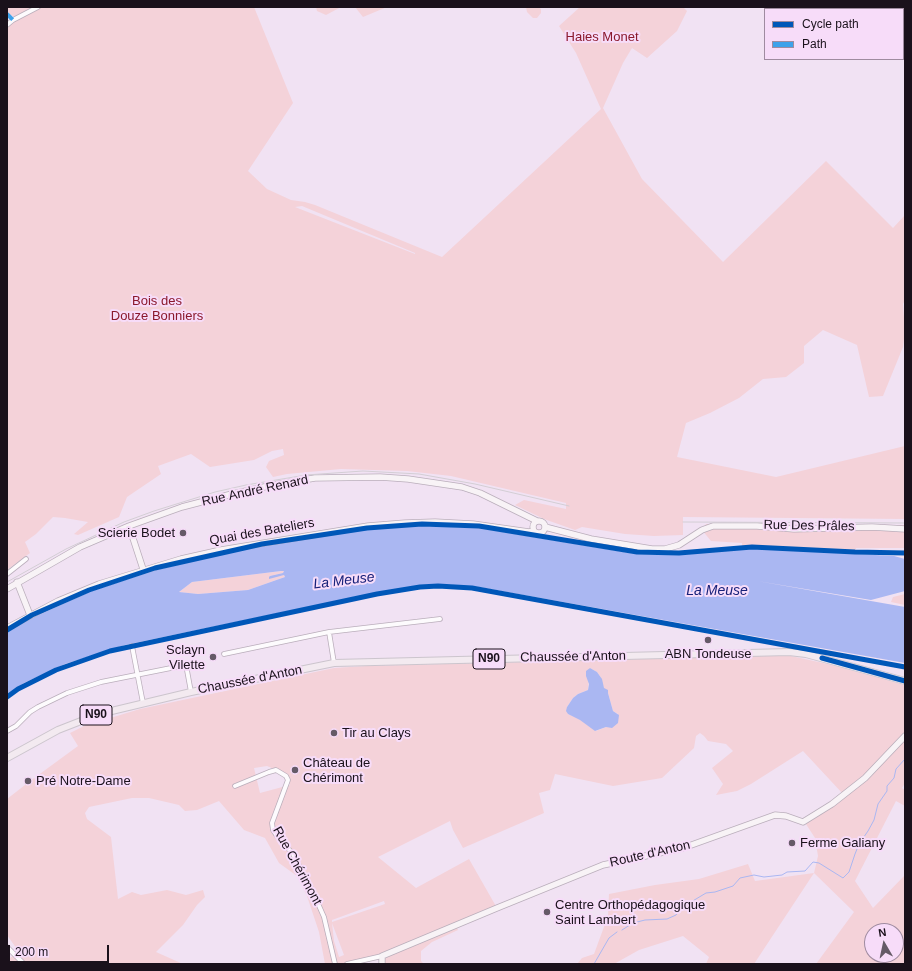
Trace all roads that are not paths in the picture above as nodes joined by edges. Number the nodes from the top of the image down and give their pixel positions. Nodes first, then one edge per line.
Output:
1 (38, 7) edge
2 (7, 24) edge
3 (537, 520) junction
4 (129, 526) junction
5 (545, 526) junction
6 (905, 529) edge
7 (534, 531) junction
8 (26, 559) dead end
9 (143, 570) junction
10 (7, 574) edge
11 (17, 582) junction
12 (7, 589) edge
13 (30, 615) junction
14 (440, 619) dead end
15 (7, 628) edge
16 (329, 632) junction
17 (132, 646) dead end
18 (224, 654) dead end
19 (334, 663) junction
20 (138, 675) junction
21 (905, 681) edge
22 (191, 692) junction
23 (143, 703) junction
24 (7, 731) edge
25 (905, 736) edge
26 (7, 758) edge
27 (235, 786) dead end
28 (7, 947) edge
29 (382, 956) junction
30 (24, 964) edge
31 (335, 964) edge
32 (347, 964) edge
33 (382, 964) edge

1 - 2 street
3 - 4 street, Rue André Renard
3 - 5 street
3 - 7 street
4 - 9 street
4 - 11 street, Rue André Renard
5 - 6 street, Rue Des Prâles
5 - 7 street
7 - 9 street, Quai des Bateliers
8 - 10 street
9 - 13 street, Quai des Bateliers
11 - 12 street, Rue André Renard
11 - 13 street
13 - 15 street, Quai des Bateliers
14 - 16 street
16 - 18 street
16 - 19 street
17 - 20 street
19 - 21 main road, Chaussée d'Anton / N90
19 - 22 main road, Chaussée d'Anton / N90
20 - 22 street
20 - 23 street
20 - 24 street
22 - 23 main road, N90
23 - 26 main road, N90
25 - 29 street, Route d'Anton
27 - 31 street, Rue Chérimont
28 - 30 street
29 - 32 street
29 - 33 street

